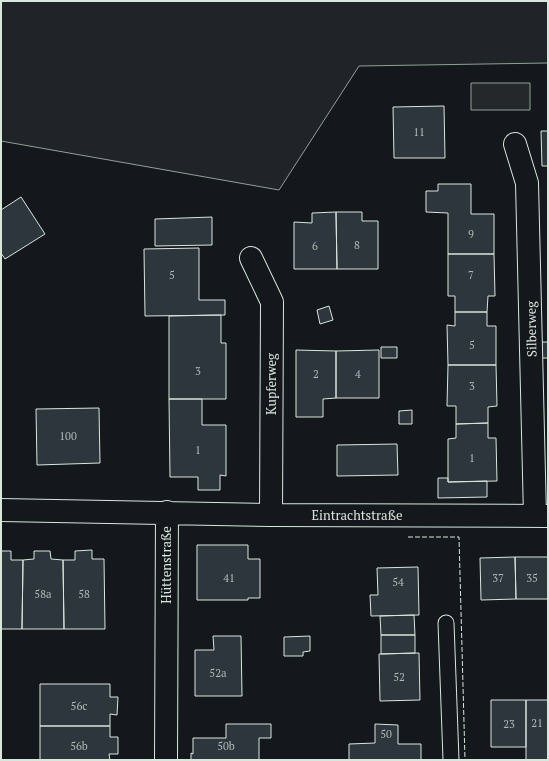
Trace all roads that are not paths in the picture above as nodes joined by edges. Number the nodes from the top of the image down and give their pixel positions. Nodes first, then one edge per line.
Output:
1 (515, 144) dead end
2 (251, 258) dead end
3 (1, 510) edge
4 (167, 512) junction
5 (271, 515) junction
6 (542, 516) edge
7 (446, 623) dead end
8 (166, 760) edge
9 (451, 760) edge

1 - 6 street, Silberweg
2 - 5 street, Kupferweg
3 - 4 street, Hüttenstraße
4 - 5 street, Eintrachtstraße
4 - 8 street, Hüttenstraße
5 - 6 street, Eintrachtstraße
7 - 9 lane

